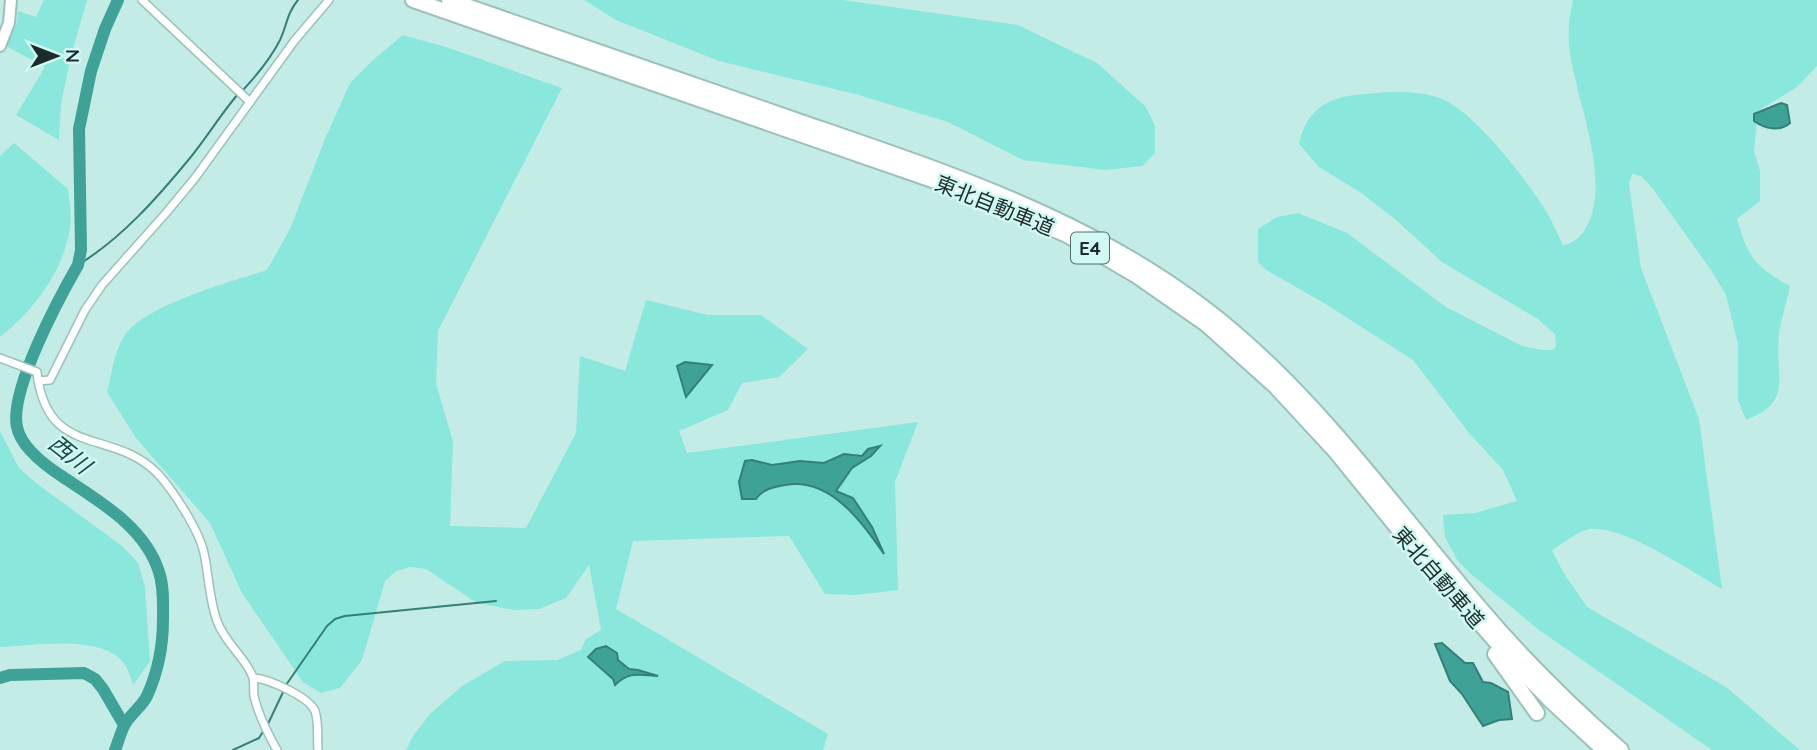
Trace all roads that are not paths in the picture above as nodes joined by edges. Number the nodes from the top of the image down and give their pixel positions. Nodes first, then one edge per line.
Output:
1 (12, 0) edge
2 (142, 0) edge
3 (329, 0) edge
4 (413, 0) edge
5 (449, 0) edge
6 (0, 46) edge
7 (250, 102) junction
8 (0, 358) edge
9 (38, 381) junction
10 (1404, 536) junction
11 (254, 678) junction
12 (1537, 713) dead end
13 (277, 750) edge
14 (318, 750) edge
15 (1604, 750) edge
16 (1621, 750) edge

1 - 6 main road
2 - 7 street
3 - 7 street
4 - 10 highway, 東北自動車道 / E4
5 - 16 highway, 東北自動車道 / E4
7 - 9 street
8 - 9 street
9 - 11 street
10 - 12 highway
10 - 15 highway, 東北自動車道 / E4
11 - 13 street
11 - 14 street

